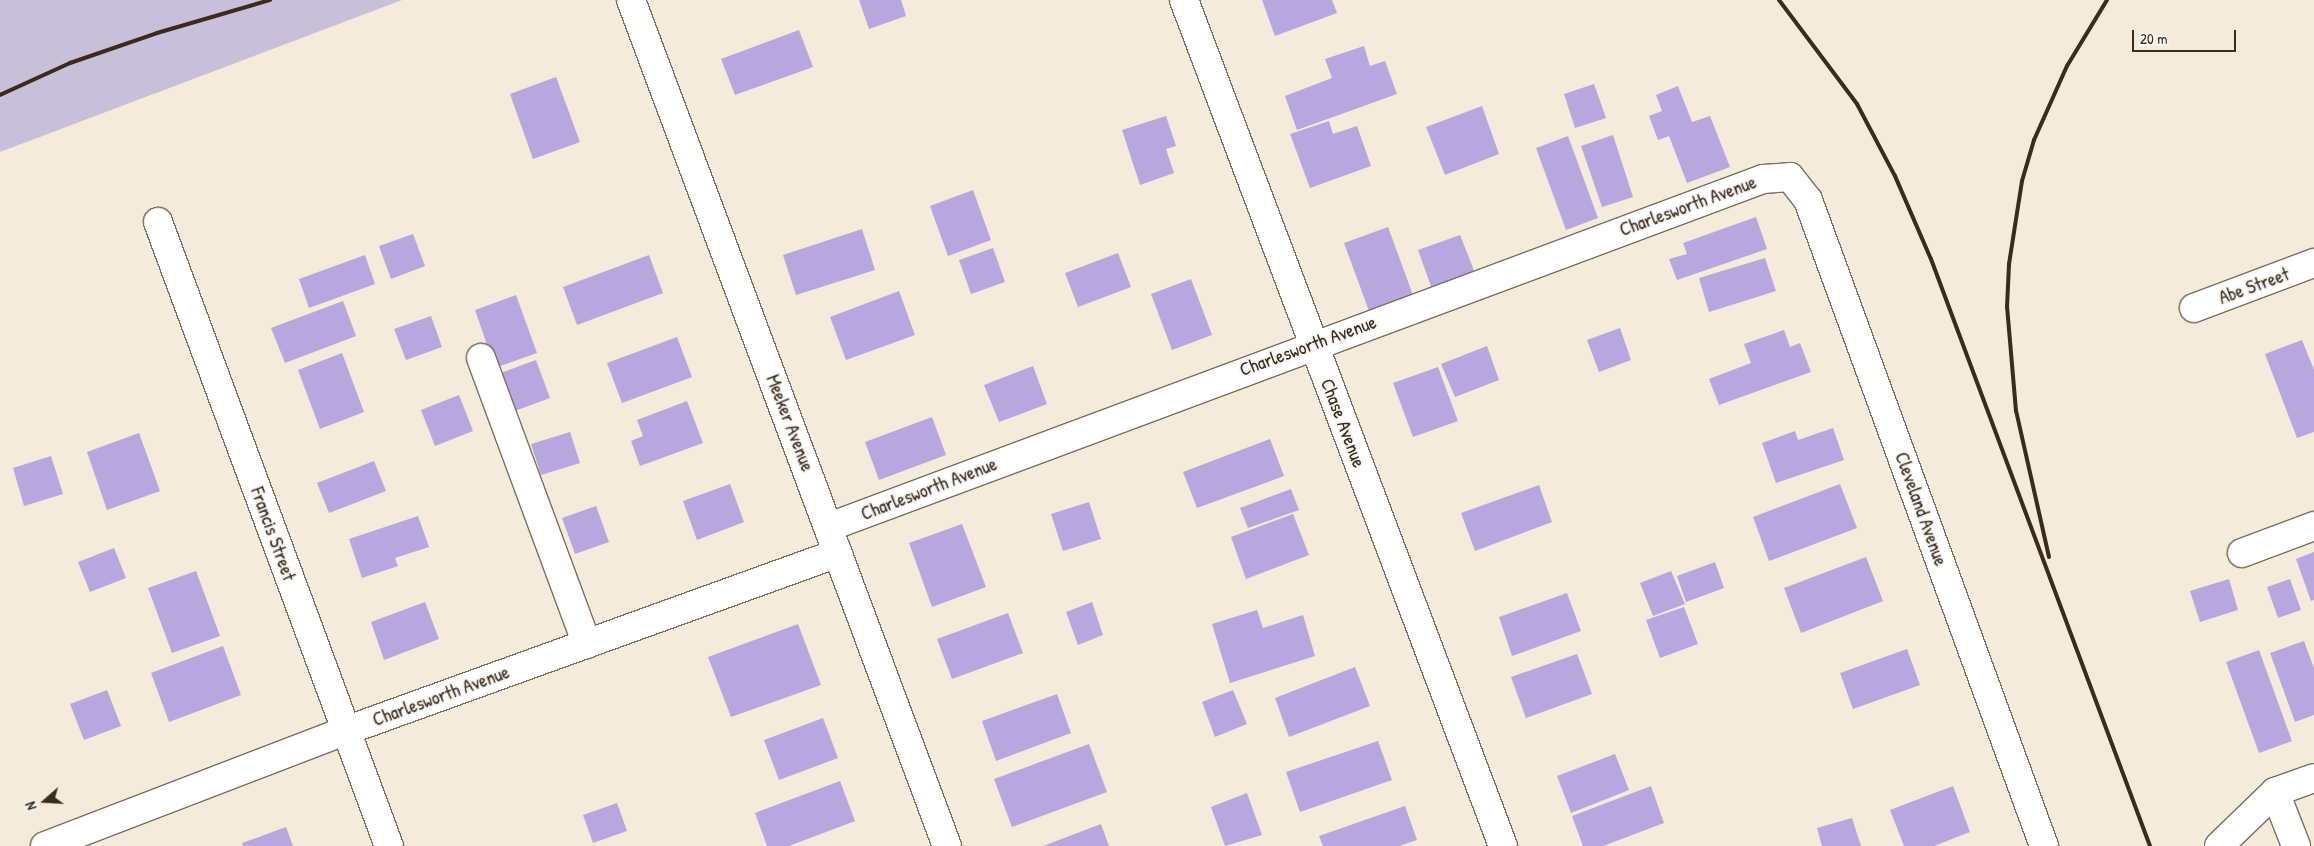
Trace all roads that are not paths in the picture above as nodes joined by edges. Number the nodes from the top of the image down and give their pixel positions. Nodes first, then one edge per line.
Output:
1 (631, 0) edge
2 (1184, 0) edge
3 (1790, 177) joint
4 (158, 222) dead end
5 (2314, 263) edge
6 (2194, 308) dead end
7 (1312, 344) junction
8 (481, 358) dead end
9 (2314, 526) edge
10 (829, 527) junction
11 (2242, 553) dead end
12 (838, 554) junction
13 (587, 644) junction
14 (345, 731) junction
15 (2314, 778) edge
16 (2275, 792) junction
17 (45, 846) edge
18 (388, 846) edge
19 (947, 846) edge
20 (1503, 846) edge
21 (2044, 846) edge
22 (2219, 846) edge
23 (2296, 846) edge

1 - 10 street, Meeker Avenue
2 - 7 street, Chase Avenue
3 - 7 street, Charlesworth Avenue
3 - 21 street, Cleveland Avenue
4 - 14 street, Francis Street
5 - 6 street, Abe Street
7 - 10 street, Charlesworth Avenue
7 - 20 street, Chase Avenue
8 - 13 street
9 - 11 street
10 - 12 street, Meeker Avenue
12 - 13 street, Charlesworth Avenue
12 - 19 street, Meeker Avenue
13 - 14 street, Charlesworth Avenue
14 - 17 street, Charlesworth Avenue
14 - 18 street, Francis Street
15 - 16 street
16 - 22 street
16 - 23 street

